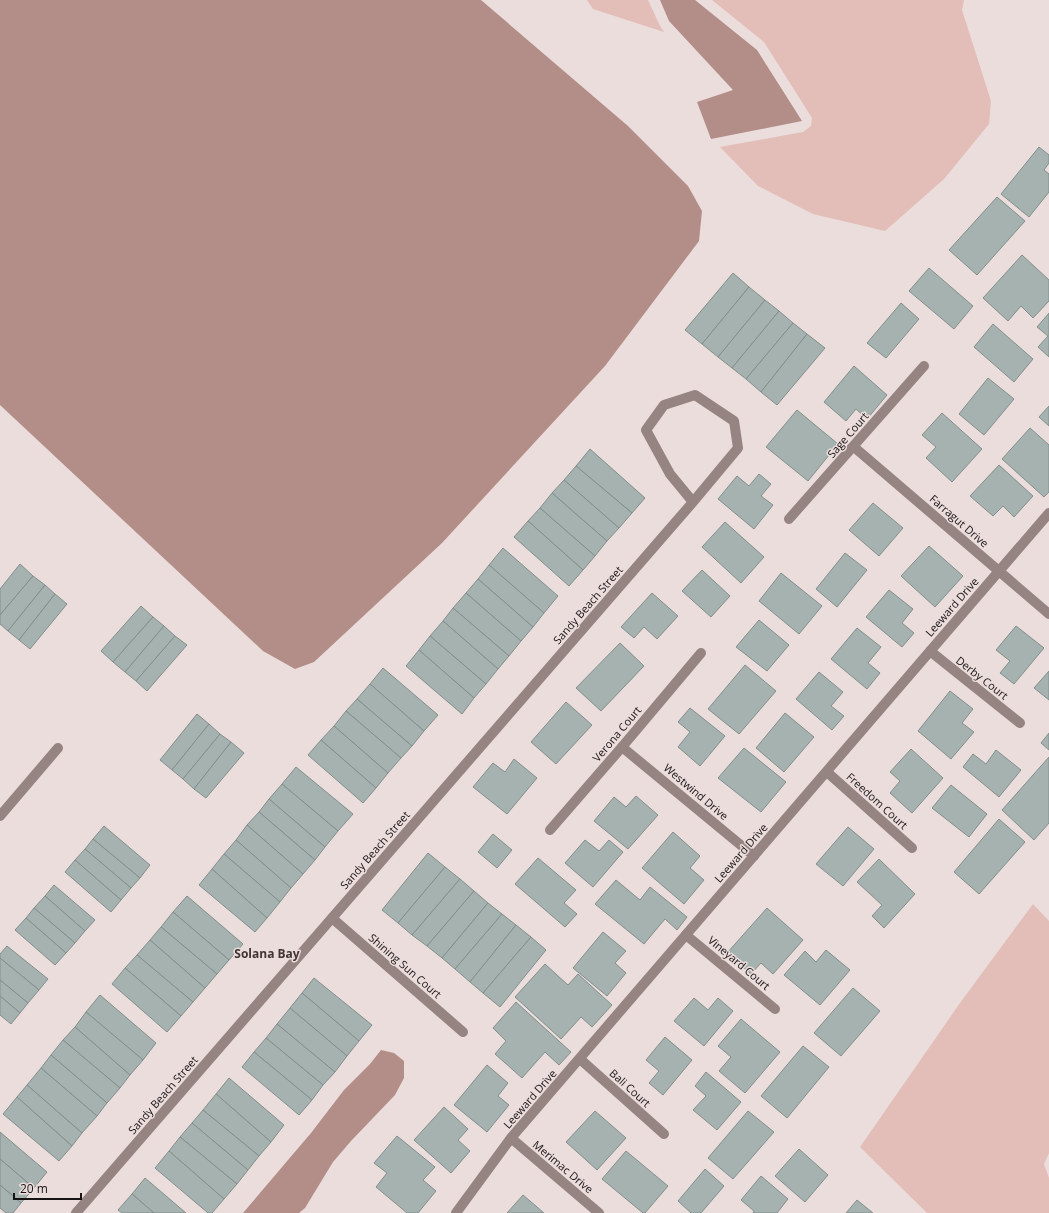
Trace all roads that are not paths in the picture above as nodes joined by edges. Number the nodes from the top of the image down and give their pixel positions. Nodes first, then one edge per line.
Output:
1 (924, 366) dead end
2 (854, 447) junction
3 (693, 502) junction
4 (1049, 513) edge
5 (790, 519) dead end
6 (999, 571) junction
7 (1049, 614) edge
8 (930, 652) junction
9 (700, 653) dead end
10 (1020, 723) dead end
11 (622, 747) junction
12 (58, 748) dead end
13 (827, 772) junction
14 (0, 816) edge
15 (550, 830) dead end
16 (912, 848) dead end
17 (754, 856) junction
18 (332, 918) junction
19 (686, 935) junction
20 (775, 1009) dead end
21 (463, 1032) dead end
22 (580, 1059) junction
23 (664, 1134) dead end
24 (511, 1138) junction
25 (76, 1213) edge
26 (456, 1213) edge
27 (599, 1213) edge

1 - 2 street, Sage Court
2 - 5 street, Sage Court
2 - 6 street, Farragut Drive
3 - 3 street, Sandy Beach Street
3 - 18 street, Sandy Beach Street
4 - 6 street, Leeward Drive
6 - 7 street, Farragut Drive
6 - 8 street, Leeward Drive
8 - 10 street, Derby Court
8 - 13 street, Leeward Drive
9 - 11 street, Verona Court
11 - 15 street, Verona Court
11 - 17 street, Westwind Drive
12 - 14 street
13 - 16 street, Freedom Court
13 - 17 street, Leeward Drive
17 - 19 street, Leeward Drive
18 - 21 street, Shining Sun Court
18 - 25 street, Sandy Beach Street
19 - 20 street, Vineyard Court
19 - 22 street, Leeward Drive
22 - 23 street, Bali Court
22 - 24 street, Leeward Drive
24 - 26 street, Leeward Drive
24 - 27 street, Merimac Drive

